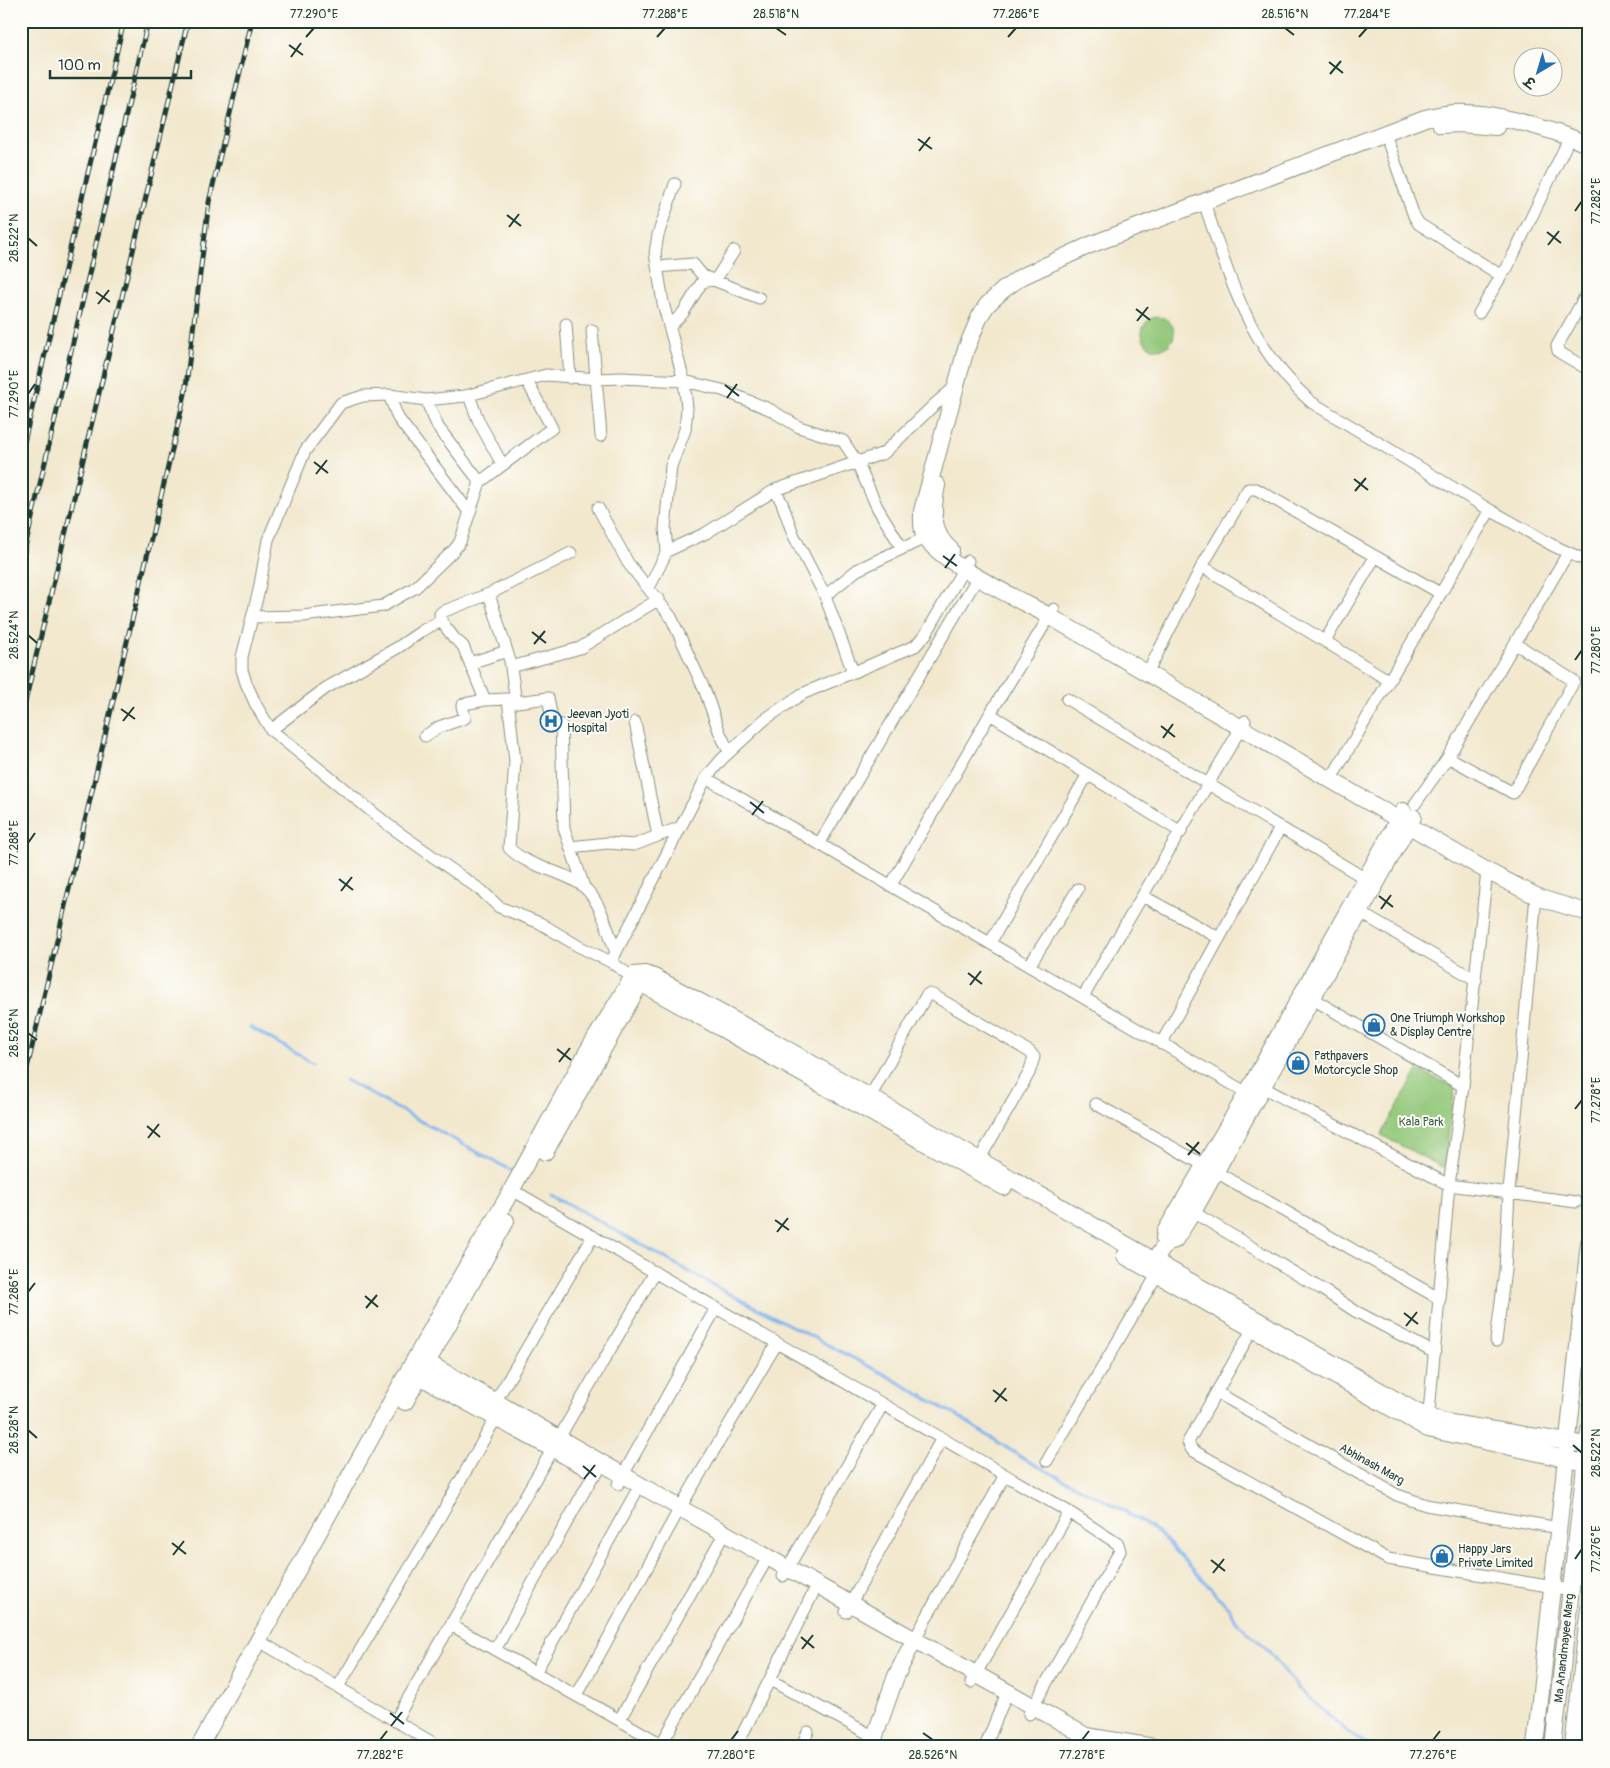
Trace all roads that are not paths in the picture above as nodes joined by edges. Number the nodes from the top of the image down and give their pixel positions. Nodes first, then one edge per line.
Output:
1 (1388, 142) junction
2 (1568, 142) junction
3 (1589, 145) edge
4 (1589, 156) edge
5 (675, 184) dead end
6 (1205, 208) junction
7 (734, 251) dead end
8 (657, 267) junction
9 (1503, 273) junction
10 (712, 280) junction
11 (1589, 290) edge
12 (759, 298) dead end
13 (1479, 314) dead end
14 (981, 322) junction
15 (566, 324) dead end
16 (669, 327) junction
17 (592, 330) dead end
18 (1589, 370) edge
19 (570, 378) junction
20 (598, 380) junction
21 (527, 381) junction
22 (684, 381) junction
23 (955, 387) junction
24 (389, 395) junction
25 (469, 396) junction
26 (426, 400) junction
27 (602, 436) dead end
28 (857, 462) junction
29 (502, 464) junction
30 (480, 482) junction
31 (775, 490) junction
32 (598, 508) dead end
33 (1490, 510) junction
34 (470, 512) junction
35 (931, 535) junction
36 (902, 548) junction
37 (667, 551) junction
38 (571, 553) dead end
39 (1568, 553) junction
40 (1375, 557) junction
41 (1589, 562) edge
42 (966, 565) junction
43 (1202, 566) junction
44 (978, 577) junction
45 (649, 588) junction
46 (1440, 593) junction
47 (489, 594) junction
48 (825, 596) junction
49 (659, 599) junction
50 (1052, 612) junction
51 (252, 617) junction
52 (442, 621) junction
53 (1325, 641) junction
54 (1516, 644) junction
55 (508, 651) junction
56 (470, 663) junction
57 (1151, 666) junction
58 (511, 667) junction
59 (853, 672) junction
60 (1388, 680) junction
61 (1067, 699) dead end
62 (485, 700) junction
63 (512, 702) junction
64 (990, 714) junction
65 (635, 722) dead end
66 (1244, 724) junction
67 (271, 730) junction
68 (425, 736) dead end
69 (729, 752) junction
70 (1448, 757) junction
71 (1335, 772) junction
72 (1088, 774) junction
73 (706, 778) junction
74 (1210, 785) junction
75 (1407, 815) junction
76 (681, 827) junction
77 (1280, 828) junction
78 (1181, 832) junction
79 (658, 836) junction
80 (818, 844) junction
81 (570, 847) junction
82 (1487, 871) junction
83 (1369, 881) junction
84 (891, 886) junction
85 (584, 887) junction
86 (1078, 890) dead end
87 (1143, 896) junction
88 (1536, 896) junction
89 (1589, 903) edge
90 (1359, 912) junction
91 (1589, 913) edge
92 (1219, 938) junction
93 (990, 943) junction
94 (614, 957) junction
95 (1030, 966) junction
96 (1476, 980) junction
97 (638, 981) junction
98 (1083, 997) junction
99 (1311, 998) junction
100 (1161, 1044) junction
101 (1463, 1086) junction
102 (1256, 1093) junction
103 (870, 1097) junction
104 (1096, 1104) dead end
105 (979, 1160) junction
106 (1210, 1168) junction
107 (1449, 1185) junction
108 (1509, 1192) junction
109 (521, 1194) junction
110 (1576, 1202) dead end
111 (1193, 1212) junction
112 (593, 1236) junction
113 (1166, 1243) junction
114 (1589, 1243) edge
115 (1156, 1267) junction
116 (655, 1272) junction
117 (1440, 1299) junction
118 (716, 1308) junction
119 (1252, 1330) junction
120 (1496, 1341) dead end
121 (777, 1343) junction
122 (1435, 1353) junction
123 (418, 1366) junction
124 (1216, 1392) junction
125 (882, 1404) junction
126 (496, 1409) junction
127 (1428, 1423) junction
128 (942, 1438) junction
129 (1588, 1438) edge
130 (556, 1442) junction
131 (1568, 1451) junction
132 (1047, 1461) dead end
133 (1585, 1463) junction
134 (595, 1472) junction
135 (1005, 1475) junction
136 (621, 1480) junction
137 (635, 1494) junction
138 (678, 1512) junction
139 (1069, 1512) junction
140 (1559, 1528) junction
141 (720, 1542) junction
142 (763, 1566) junction
143 (786, 1572) junction
144 (1552, 1587) junction
145 (1571, 1590) junction
146 (813, 1593) junction
147 (848, 1607) junction
148 (1589, 1608) edge
149 (451, 1624) junction
150 (263, 1643) junction
151 (913, 1643) junction
152 (495, 1650) junction
153 (536, 1671) junction
154 (974, 1677) junction
155 (770, 1680) junction
156 (338, 1687) junction
157 (577, 1695) junction
158 (1004, 1700) junction
159 (1031, 1710) junction
160 (620, 1719) junction
161 (396, 1721) junction
162 (808, 1732) dead end
163 (867, 1742) edge
164 (664, 1745) edge
165 (1099, 1746) edge
166 (199, 1747) edge
167 (210, 1747) edge
168 (440, 1747) edge
169 (736, 1747) edge
170 (801, 1747) edge
171 (985, 1747) edge
172 (1154, 1747) edge
173 (1535, 1747) edge
174 (1553, 1747) edge
175 (1573, 1747) edge

1 - 2 street
1 - 6 street
1 - 9 street
2 - 3 street
2 - 4 street
2 - 6 street
2 - 9 street
5 - 8 street
6 - 14 street
6 - 33 street
7 - 10 street
8 - 10 street
8 - 16 street
9 - 13 street
10 - 12 street
10 - 16 street
11 - 18 street
14 - 23 street
14 - 35 street
15 - 19 street
16 - 22 street
17 - 20 street
19 - 20 street
19 - 21 street
20 - 22 street
20 - 27 street
21 - 25 street
21 - 29 street
22 - 28 street
22 - 37 street
23 - 28 street
23 - 35 street
24 - 26 street
24 - 34 street
24 - 51 street
25 - 26 street
25 - 29 street
26 - 30 street
28 - 31 street
28 - 36 street
29 - 30 street
30 - 34 street
31 - 37 street
31 - 48 street
32 - 45 street
33 - 39 street
33 - 46 street
34 - 51 street
35 - 36 street
35 - 42 street
36 - 48 street
37 - 45 street
38 - 47 street
39 - 41 street
39 - 54 street
40 - 43 street
40 - 46 street
40 - 53 street
42 - 44 street
42 - 50 street
42 - 59 street
43 - 53 street
43 - 57 street
44 - 50 street
44 - 80 street
45 - 49 street
46 - 60 street
47 - 52 street
47 - 55 street
48 - 59 street
49 - 58 street
49 - 69 street
50 - 57 street
50 - 64 street
50 - 66 street
51 - 67 street
52 - 56 street
52 - 67 street
53 - 60 street
54 - 70 street
54 - 70 street
55 - 56 street
55 - 58 street
56 - 62 street
57 - 66 street
58 - 63 street
59 - 69 street
60 - 71 street
61 - 74 street
62 - 63 street
62 - 68 street
63 - 81 street
63 - 85 street
64 - 72 street
64 - 84 street
65 - 79 street
66 - 71 street
66 - 74 street
66 - 75 street
67 - 94 street
69 - 73 street
70 - 75 street
71 - 75 street
72 - 78 street
72 - 93 street
73 - 76 street
73 - 80 street
74 - 77 street
74 - 78 street
75 - 82 street
75 - 83 street
75 - 89 street
76 - 79 street
76 - 94 street
77 - 83 street
77 - 92 street
78 - 87 street
79 - 81 street
80 - 84 street
81 - 85 street
82 - 88 street
82 - 96 street
83 - 90 street
83 - 102 street
84 - 93 street
85 - 94 street
86 - 95 street
87 - 92 street
87 - 98 street
88 - 91 street
88 - 108 street
90 - 96 street
90 - 99 street
92 - 100 street
93 - 95 street
94 - 97 street
95 - 98 street
96 - 101 street
97 - 103 street
97 - 109 street
97 - 115 street
97 - 123 street
98 - 100 street
99 - 101 street
99 - 102 street
100 - 102 street
101 - 107 street
102 - 106 street
102 - 107 street
103 - 105 street
103 - 105 street
104 - 106 street
105 - 115 street
106 - 111 street
106 - 113 street
106 - 117 street
107 - 108 street
107 - 117 street
108 - 110 street
108 - 120 street
109 - 112 street
109 - 123 street
111 - 113 street
111 - 122 street
112 - 116 street
112 - 126 street
113 - 115 street
114 - 131 street
115 - 119 street
115 - 127 street
115 - 132 street
116 - 118 street
116 - 130 street
117 - 122 street
118 - 121 street
118 - 136 street
119 - 124 street
119 - 127 street
121 - 125 street
121 - 138 street
122 - 127 street
123 - 126 street
123 - 150 street
124 - 140 street, Abhinash Marg
124 - 144 street
125 - 128 street
125 - 143 street
126 - 130 street
126 - 156 street
127 - 131 street
128 - 135 street
128 - 147 street
129 - 131 street
129 - 133 street, Ma Anandmayee Marg
130 - 134 street
130 - 136 street
130 - 149 street
131 - 133 street
131 - 140 street
133 - 145 street, Ma Anandmayee Marg
134 - 136 street
134 - 152 street
135 - 139 street
135 - 151 street
136 - 137 street
136 - 138 street
137 - 138 street
137 - 153 street
138 - 141 street
138 - 143 street
138 - 157 street
139 - 154 street
139 - 159 street
140 - 144 street
141 - 142 street
141 - 160 street
142 - 143 street
142 - 164 street
143 - 146 street
143 - 147 street
144 - 145 street
144 - 173 street
145 - 174 street, Ma Anandmayee Marg
146 - 147 street
146 - 155 street
147 - 151 street
148 - 175 street, Ma Anandmayee Marg
149 - 152 street
149 - 161 street
150 - 156 street
150 - 166 street
150 - 167 street
151 - 154 street
151 - 163 street
152 - 153 street
153 - 157 street
154 - 158 street
154 - 159 street
155 - 163 street
155 - 169 street
156 - 161 street
157 - 160 street
158 - 159 street
158 - 171 street
159 - 165 street
159 - 172 street
160 - 164 street
161 - 168 street
162 - 170 street

